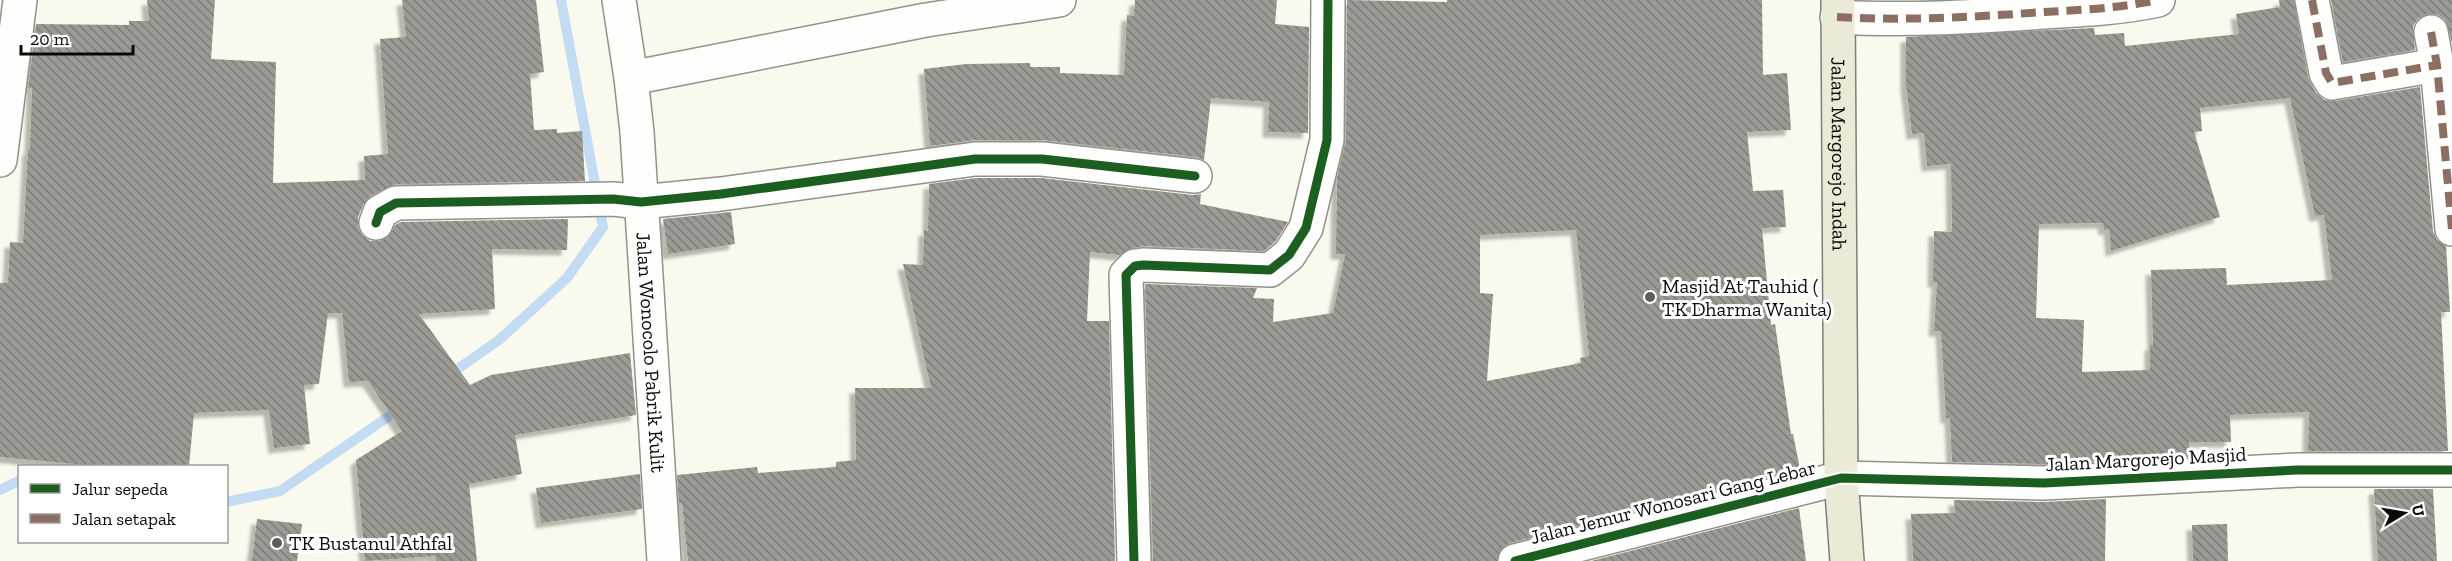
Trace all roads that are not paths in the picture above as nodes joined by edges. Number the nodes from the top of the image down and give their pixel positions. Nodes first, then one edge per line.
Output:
1 (20, 0) edge
2 (619, 0) edge
3 (1059, 0) edge
4 (1328, 0) edge
5 (2158, 0) edge
6 (2312, 0) edge
7 (1837, 8) edge
8 (2432, 32) dead end
9 (2437, 65) junction
10 (631, 78) junction
11 (0, 160) edge
12 (1195, 177) dead end
13 (627, 201) junction
14 (376, 223) dead end
15 (2452, 229) edge
16 (2452, 470) edge
17 (1841, 478) junction
18 (664, 561) edge
19 (1134, 561) edge
20 (1515, 561) edge
21 (1847, 561) edge

1 - 11 street
2 - 10 street, Jalan Wonocolo Pabrik Kulit
3 - 10 street
4 - 19 street
5 - 7 street
6 - 9 street
7 - 17 main road, Jalan Margorejo Indah
8 - 9 street
9 - 15 street
10 - 13 street, Jalan Wonocolo Pabrik Kulit
12 - 13 street
13 - 14 street
13 - 18 street, Jalan Wonocolo Pabrik Kulit
16 - 17 street, Jalan Margorejo Masjid
17 - 20 street, Jalan Jemur Wonosari Gang Lebar
17 - 21 main road, Jalan Margorejo Indah

